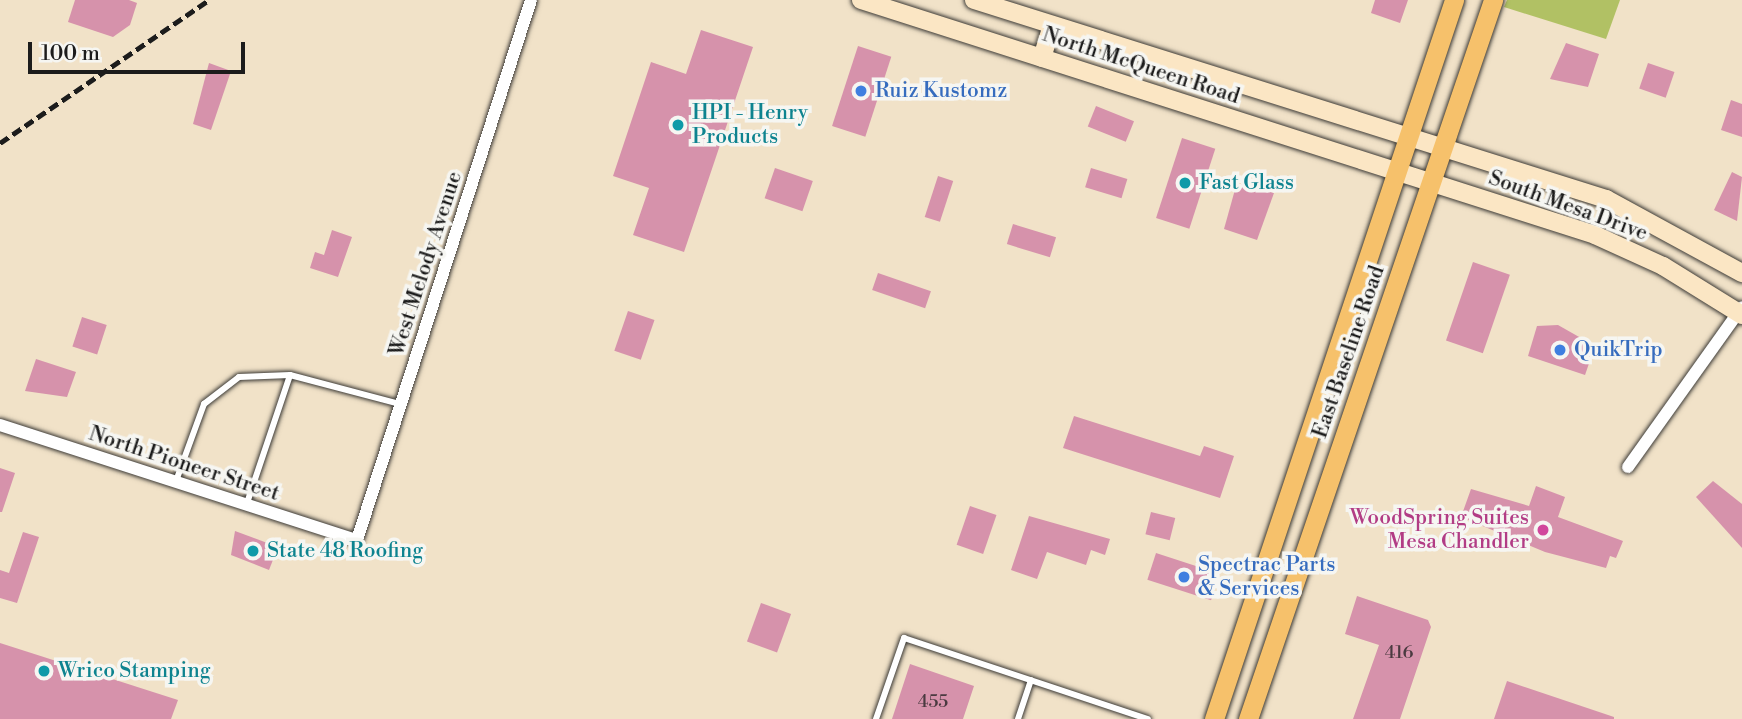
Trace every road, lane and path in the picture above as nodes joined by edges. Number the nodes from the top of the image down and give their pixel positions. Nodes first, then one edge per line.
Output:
1 (531, 0) edge
2 (861, 0) edge
3 (974, 0) edge
4 (1454, 0) edge
5 (1493, 0) edge
6 (1052, 25) junction
7 (1042, 58) junction
8 (1416, 138) junction
9 (1445, 147) junction
10 (1401, 174) junction
11 (1432, 183) junction
12 (1742, 273) edge
13 (1741, 311) edge
14 (290, 375) junction
15 (400, 404) junction
16 (0, 425) edge
17 (1628, 467) dead end
18 (176, 481) junction
19 (247, 503) junction
20 (357, 540) joint
21 (1267, 561) junction
22 (1298, 572) junction
23 (1031, 680) junction
24 (876, 719) edge
25 (1018, 719) edge
26 (1147, 719) edge
27 (1214, 719) edge
28 (1248, 719) edge

1 - 15 street, West Melody Avenue
2 - 7 main road, North McQueen Road
3 - 6 main road, North McQueen Road
4 - 8 main road, East Baseline Road
5 - 9 main road, East Baseline Road
6 - 7 main road
6 - 8 main road, North McQueen Road
7 - 10 main road, North McQueen Road
8 - 9 main road, South Mesa Drive
8 - 10 main road, East Baseline Road
9 - 11 main road, East Baseline Road
9 - 12 main road, South Mesa Drive
10 - 11 main road, South Mesa Drive
10 - 21 main road, East Baseline Road
11 - 13 main road, South Mesa Drive
11 - 22 main road, East Baseline Road
13 - 17 street
14 - 15 lane
14 - 18 lane
14 - 19 lane
15 - 20 street, West Melody Avenue
16 - 18 street, North Pioneer Street
18 - 19 street, North Pioneer Street
19 - 20 street, North Pioneer Street
21 - 22 main road
21 - 27 main road, East Baseline Road
22 - 28 main road, East Baseline Road
23 - 24 lane
23 - 25 lane
23 - 26 lane

